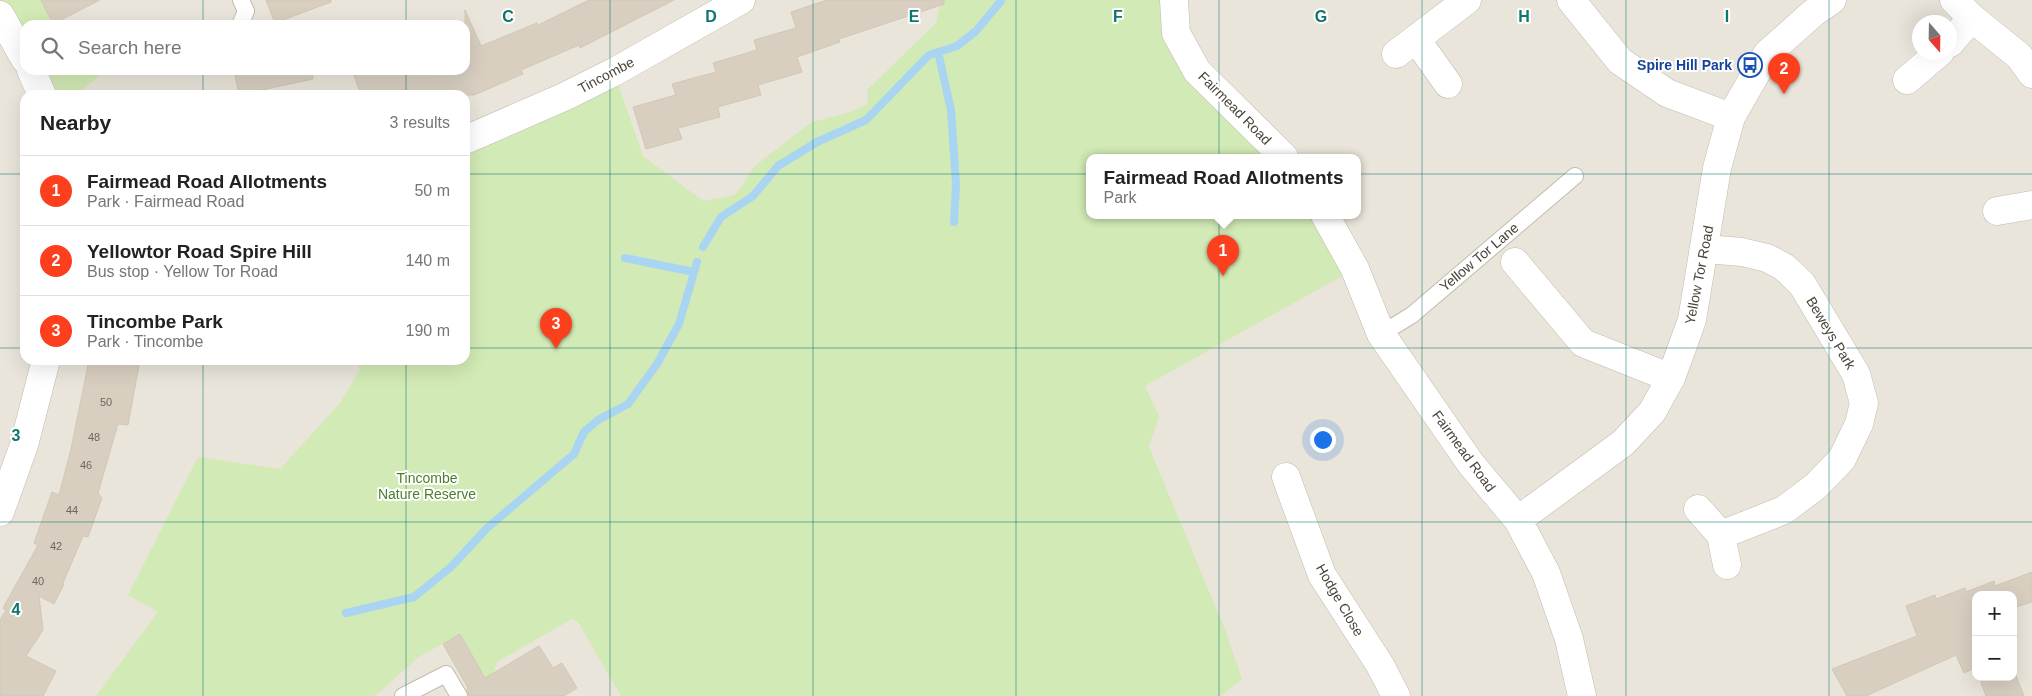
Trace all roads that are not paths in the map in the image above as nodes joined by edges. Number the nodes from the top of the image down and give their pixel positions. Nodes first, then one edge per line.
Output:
1 (241, 0) edge
2 (741, 0) edge
3 (1174, 0) edge
4 (1467, 0) edge
5 (1570, 0) edge
6 (1832, 0) edge
7 (1963, 9) edge
8 (0, 15) edge
9 (242, 20) edge
10 (1957, 25) edge
11 (20, 49) edge
12 (2028, 57) edge
13 (1930, 60) edge
14 (1906, 80) dead end
15 (1448, 84) dead end
16 (1731, 117) junction
17 (470, 138) edge
18 (1281, 154) edge
19 (1574, 176) dead end
20 (2032, 206) edge
21 (1997, 211) dead end
22 (1327, 219) edge
23 (1705, 249) junction
24 (1515, 262) dead end
25 (1381, 334) junction
26 (45, 365) edge
27 (1671, 378) junction
28 (1286, 478) dead end
29 (1698, 509) dead end
30 (0, 512) edge
31 (1518, 520) junction
32 (1721, 535) junction
33 (1727, 565) dead end
34 (1394, 693) edge
35 (403, 696) edge
36 (459, 696) edge
37 (1582, 696) edge

1 - 9 lane
2 - 17 street, Tincombe
3 - 18 street, Fairmead Road
4 - 15 street
5 - 16 street
6 - 16 street, Yellow Tor Road
7 - 10 street
7 - 12 street
8 - 11 street
13 - 14 street
16 - 23 street, Yellow Tor Road
19 - 25 lane, Yellow Tor Lane
20 - 21 street
22 - 25 street, Fairmead Road
23 - 27 street, Yellow Tor Road
23 - 32 street, Beweys Park
24 - 27 street
25 - 31 street, Fairmead Road
26 - 30 street
27 - 31 street, Yellow Tor Road
28 - 34 street, Hodge Close
29 - 32 street
31 - 37 street, Fairmead Road
32 - 33 street
35 - 36 lane

